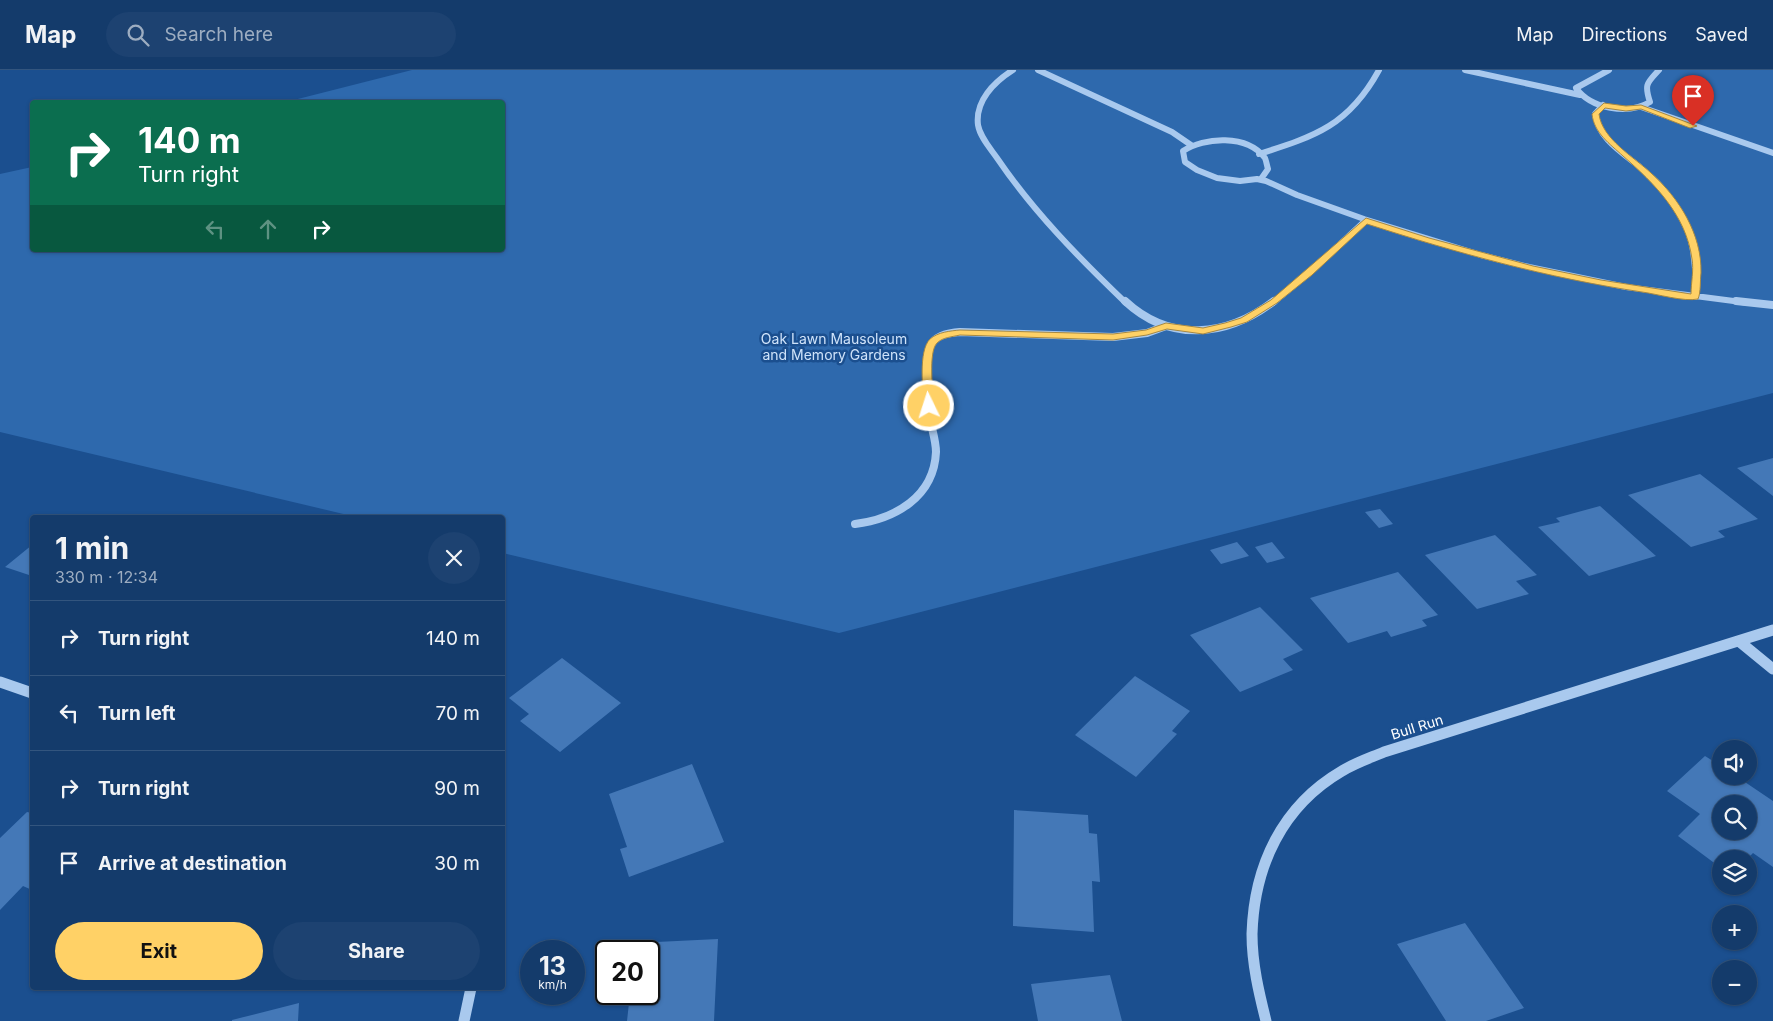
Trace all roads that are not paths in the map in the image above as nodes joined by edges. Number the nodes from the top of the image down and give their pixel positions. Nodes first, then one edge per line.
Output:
1 (1013, 70) edge
2 (1038, 70) edge
3 (1379, 70) edge
4 (1465, 70) edge
5 (1609, 70) edge
6 (1658, 70) edge
7 (1580, 95) junction
8 (1604, 105) junction
9 (1641, 107) junction
10 (1190, 145) junction
11 (1773, 153) edge
12 (1259, 154) junction
13 (1261, 179) junction
14 (1366, 220) junction
15 (1695, 297) junction
16 (1773, 305) edge
17 (1166, 326) junction
18 (855, 524) dead end
19 (1773, 630) edge
20 (1740, 642) junction
21 (1773, 669) edge
22 (0, 682) edge
23 (30, 691) edge
24 (471, 990) edge
25 (464, 1021) edge
26 (1266, 1021) edge

1 - 17 street
2 - 10 street
3 - 12 street
4 - 7 street
5 - 7 street
6 - 9 street
7 - 8 street
8 - 9 street
8 - 15 street
9 - 11 street
10 - 12 street
10 - 13 street
12 - 13 street
13 - 14 street
14 - 15 street
14 - 17 street
15 - 16 street
17 - 18 street
19 - 20 street, Bull Run
20 - 21 street
20 - 26 street, Bull Run
22 - 23 street
24 - 25 street

